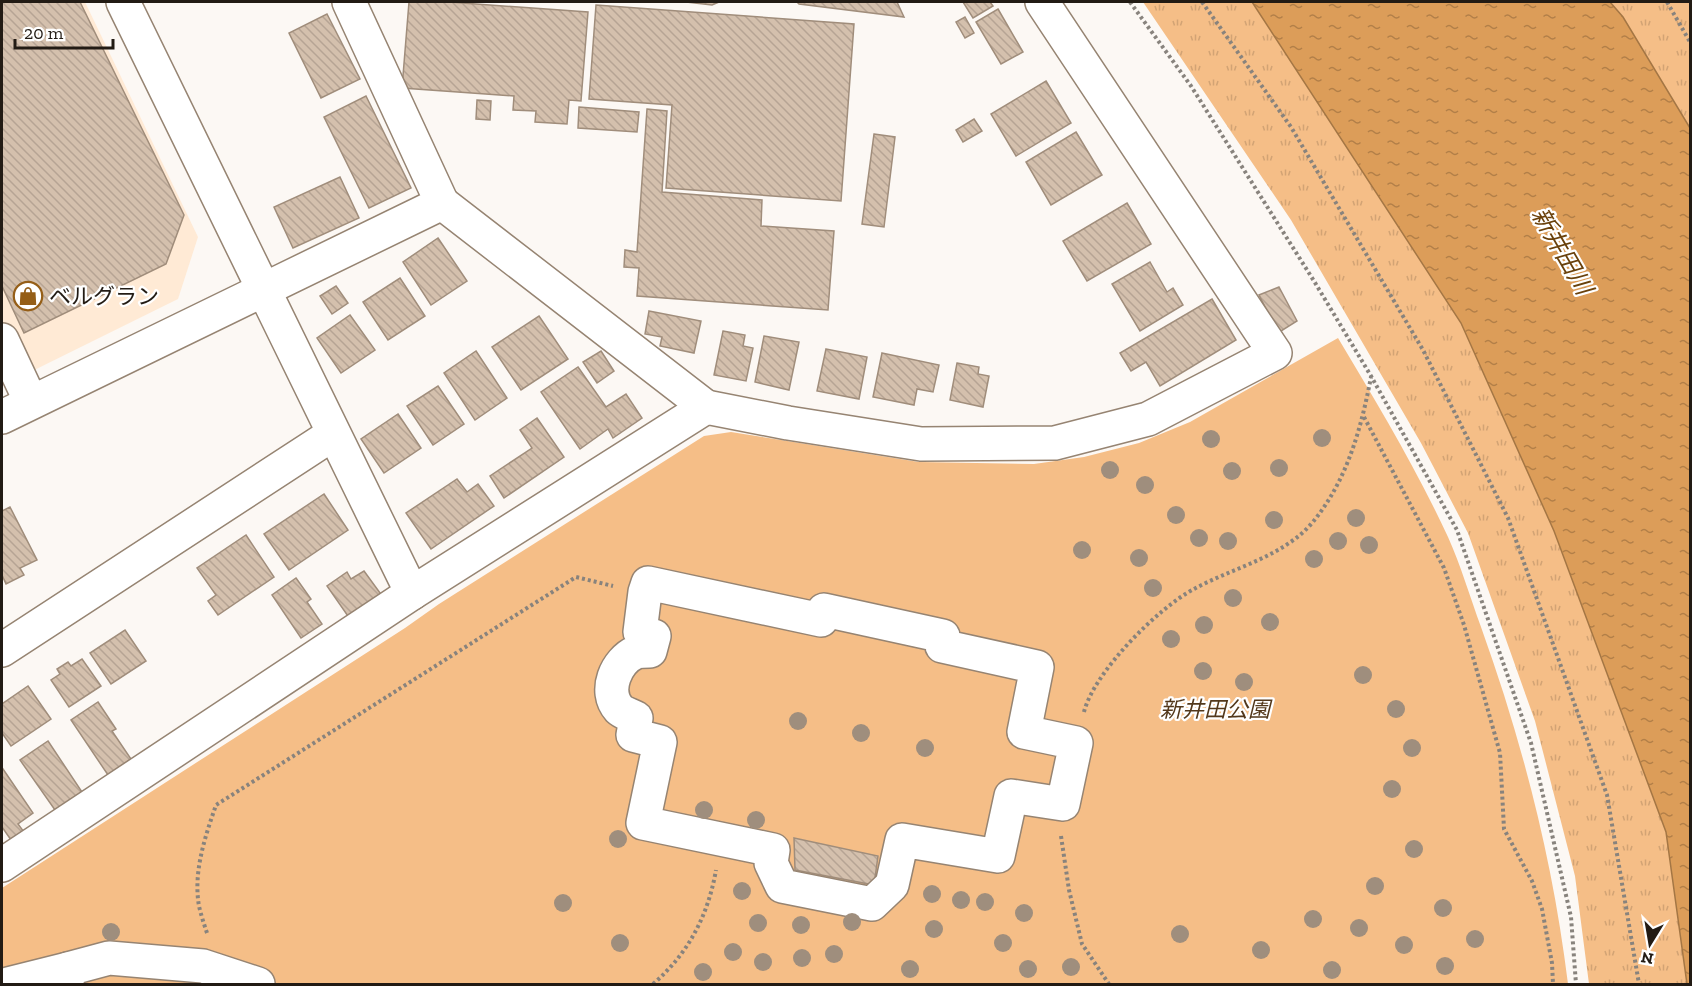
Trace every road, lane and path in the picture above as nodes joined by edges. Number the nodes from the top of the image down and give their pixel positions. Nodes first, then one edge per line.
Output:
1 (123, 2) edge
2 (349, 2) edge
3 (1042, 2) edge
4 (1130, 2) edge
5 (1202, 2) edge
6 (1667, 2) edge
7 (1690, 42) edge
8 (442, 203) junction
9 (262, 288) junction
10 (2, 340) edge
11 (1371, 376) junction
12 (31, 402) junction
13 (706, 407) junction
14 (2, 417) edge
15 (1364, 417) junction
16 (333, 434) junction
17 (645, 592) junction
18 (412, 593) junction
19 (2, 650) edge
20 (1076, 743) junction
21 (1063, 804) junction
22 (722, 839) junction
23 (2, 865) edge
24 (203, 966) junction
25 (67, 977) edge
26 (8, 984) edge
27 (258, 984) edge
28 (653, 984) edge
29 (1109, 984) edge
30 (1553, 984) edge
31 (1576, 984) edge
32 (1639, 984) edge

1 - 9 street
2 - 8 street
3 - 13 street
4 - 11 path
5 - 32 path
6 - 7 path
8 - 9 street
8 - 13 street
9 - 12 street
9 - 16 street
10 - 12 street
11 - 15 path
11 - 31 path
12 - 14 street
13 - 18 street
15 - 20 path
15 - 30 path
16 - 18 street
16 - 19 street
17 - 20 street
17 - 22 street
17 - 24 path
18 - 23 street
20 - 21 street
21 - 22 street
21 - 29 path
22 - 28 path
24 - 25 street
24 - 27 street
25 - 26 street

